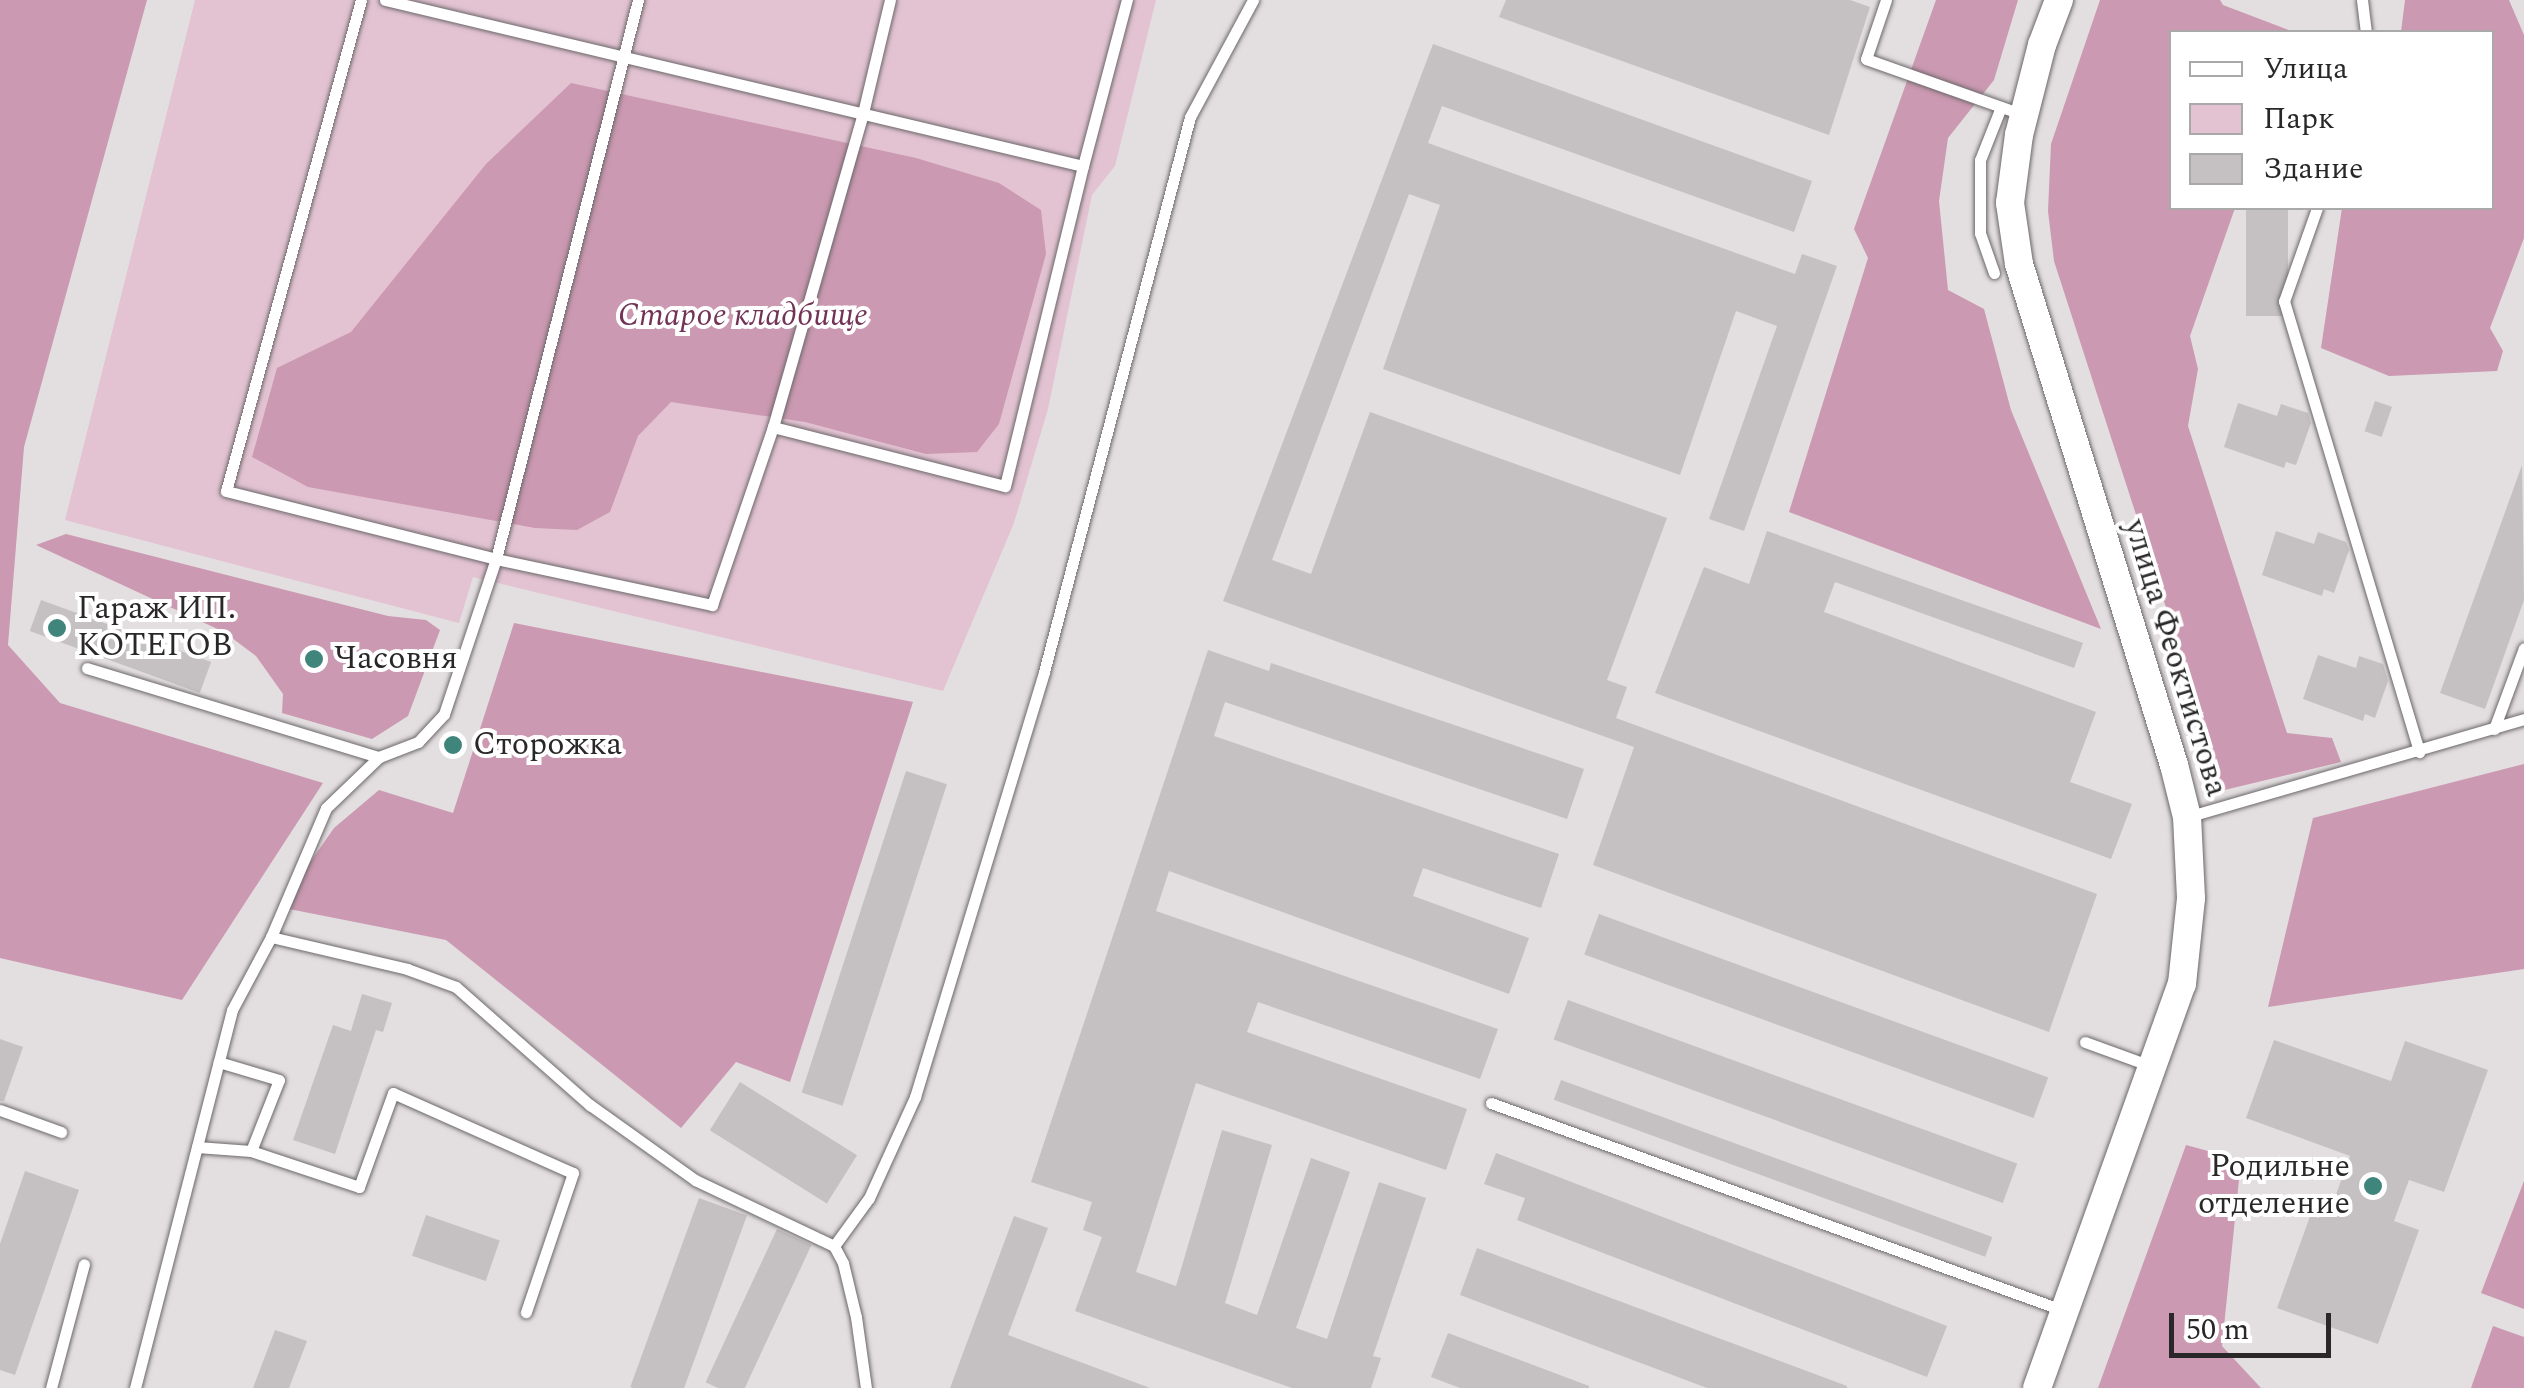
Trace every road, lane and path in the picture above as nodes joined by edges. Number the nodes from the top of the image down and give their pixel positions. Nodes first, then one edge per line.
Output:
1 (362, 0) edge
2 (385, 0) edge
3 (638, 0) edge
4 (890, 0) edge
5 (1127, 0) edge
6 (1253, 0) edge
7 (1886, 0) edge
8 (2059, 0) edge
9 (2362, 0) edge
10 (434, 5) edge
11 (2366, 30) edge
12 (624, 54) junction
13 (2012, 111) junction
14 (864, 113) junction
15 (1084, 166) junction
16 (2316, 210) edge
17 (1994, 273) dead end
18 (774, 427) junction
19 (496, 559) junction
20 (2524, 648) edge
21 (87, 668) dead end
22 (2524, 719) edge
23 (2494, 729) junction
24 (2419, 752) junction
25 (380, 757) junction
26 (2187, 817) junction
27 (271, 937) junction
28 (2084, 1042) dead end
29 (219, 1062) junction
30 (2155, 1068) junction
31 (1491, 1102) dead end
32 (0, 1110) edge
33 (61, 1132) dead end
34 (197, 1147) junction
35 (251, 1151) junction
36 (834, 1246) junction
37 (84, 1264) dead end
38 (2065, 1311) junction
39 (526, 1312) dead end
40 (51, 1388) edge
41 (135, 1388) edge
42 (866, 1388) edge
43 (2037, 1388) edge

1 - 19 lane
2 - 10 lane
3 - 12 lane
4 - 14 lane
5 - 15 lane
6 - 36 lane
7 - 13 lane
8 - 13 street, улица Феоктистова
9 - 11 lane
10 - 12 lane
12 - 14 lane
12 - 19 lane
13 - 17 lane
13 - 26 street, улица Феоктистова
14 - 15 lane
14 - 18 lane
15 - 18 lane
16 - 24 lane
18 - 19 lane
19 - 25 lane
20 - 23 lane
21 - 25 lane
22 - 23 lane
23 - 24 lane
24 - 26 lane
25 - 27 lane
26 - 30 street, улица Феоктистова
27 - 29 lane
27 - 36 lane
28 - 30 lane
29 - 34 lane
29 - 35 lane
30 - 38 street, улица Феоктистова
31 - 38 lane
32 - 33 lane
34 - 35 lane
34 - 41 lane
35 - 39 lane
36 - 42 lane
37 - 40 lane
38 - 43 street, улица Феоктистова

